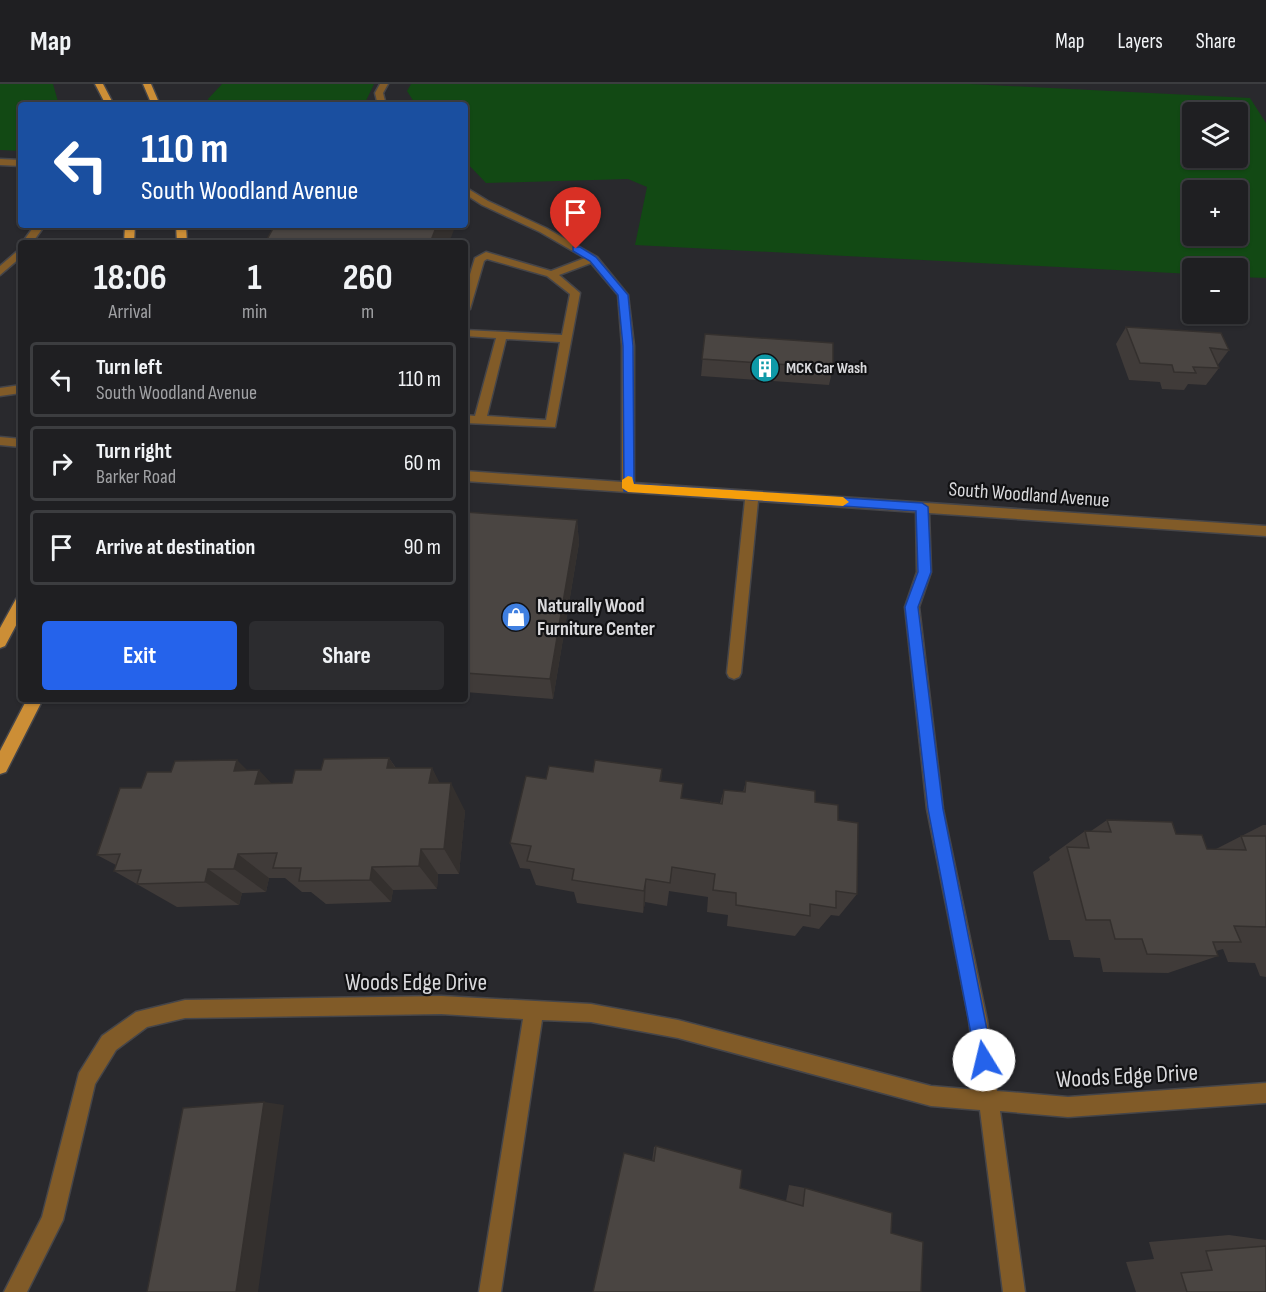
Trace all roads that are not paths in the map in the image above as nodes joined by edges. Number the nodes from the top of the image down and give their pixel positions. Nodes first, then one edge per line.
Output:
1 (99, 84) edge
2 (147, 84) edge
3 (384, 84) edge
4 (108, 102) edge
5 (155, 102) edge
6 (381, 102) edge
7 (0, 162) edge
8 (18, 163) edge
9 (468, 192) edge
10 (18, 256) edge
11 (593, 259) junction
12 (0, 272) edge
13 (551, 274) junction
14 (468, 298) edge
15 (468, 333) edge
16 (502, 335) junction
17 (567, 339) junction
18 (18, 389) edge
19 (0, 392) edge
20 (468, 419) edge
21 (480, 420) junction
22 (0, 441) edge
23 (18, 443) edge
24 (468, 476) edge
25 (628, 488) junction
26 (752, 496) junction
27 (922, 507) junction
28 (1266, 531) edge
29 (18, 609) edge
30 (0, 642) edge
31 (734, 673) dead end
32 (33, 702) edge
33 (0, 767) edge
34 (534, 1010) junction
35 (1266, 1093) edge
36 (990, 1101) junction
37 (15, 1292) edge
38 (490, 1292) edge
39 (1014, 1292) edge

1 - 4 main road
2 - 5 main road
3 - 6 street
7 - 8 street
9 - 11 street
10 - 12 street
11 - 13 street
11 - 25 street
13 - 14 street
13 - 17 street
15 - 16 street
16 - 17 street
16 - 21 street
17 - 21 street
18 - 19 street
20 - 21 street
22 - 23 street
24 - 25 street, South Woodland Avenue
25 - 26 street, South Woodland Avenue
26 - 27 street, South Woodland Avenue
26 - 31 street
27 - 28 street, South Woodland Avenue
27 - 36 street
29 - 30 main road
32 - 33 main road
34 - 36 street, Woods Edge Drive
34 - 37 street, Woods Edge Drive
34 - 38 street
35 - 36 street, Woods Edge Drive
36 - 39 street

